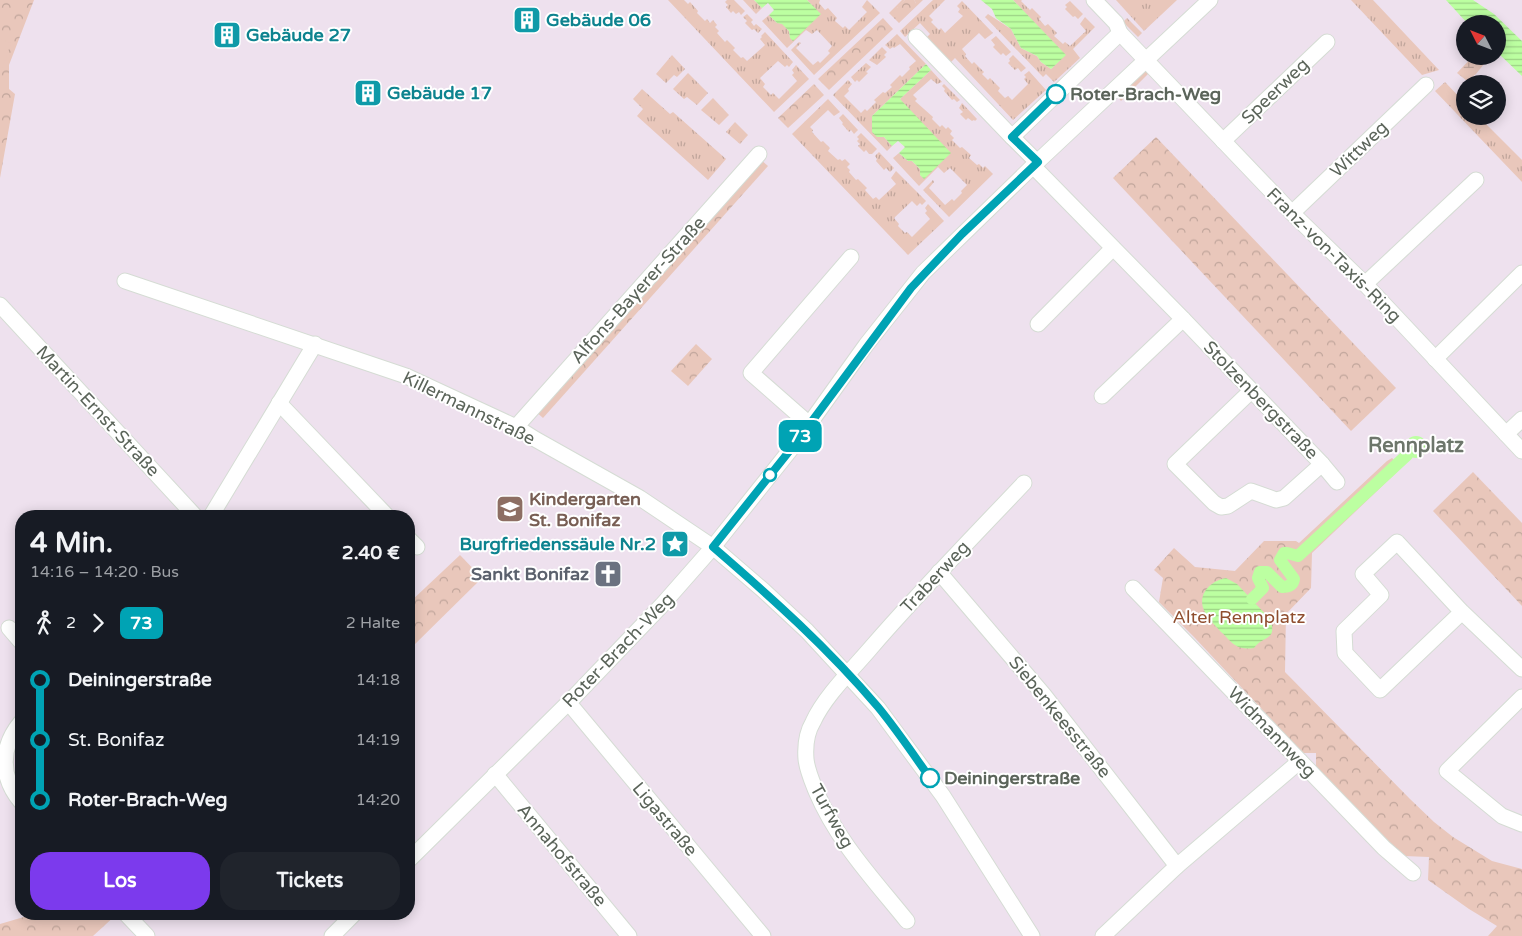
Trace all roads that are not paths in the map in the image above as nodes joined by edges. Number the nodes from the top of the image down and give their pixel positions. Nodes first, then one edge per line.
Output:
1 (1094, 0) edge
2 (1210, 0) edge
3 (1120, 33) junction
4 (916, 37) dead end
5 (1327, 42) dead end
6 (1146, 60) junction
7 (1426, 85) dead end
8 (1012, 137) junction
9 (1223, 141) junction
10 (759, 154) dead end
11 (1035, 164) junction
12 (1476, 180) dead end
13 (1292, 213) junction
14 (1113, 248) junction
15 (851, 257) dead end
16 (1522, 273) edge
17 (125, 281) dead end
18 (1365, 284) junction
19 (0, 305) edge
20 (1183, 319) junction
21 (1038, 324) dead end
22 (315, 344) junction
23 (1435, 359) junction
24 (1251, 391) junction
25 (1102, 396) dead end
26 (279, 403) junction
27 (1522, 419) edge
28 (809, 424) junction
29 (516, 426) junction
30 (1506, 434) junction
31 (1522, 451) edge
32 (1322, 464) junction
33 (1337, 482) dead end
34 (1024, 483) dead end
35 (189, 510) edge
36 (215, 510) edge
37 (381, 510) edge
38 (713, 547) junction
39 (939, 572) junction
40 (1133, 588) dead end
41 (1462, 612) junction
42 (9, 628) dead end
43 (15, 635) edge
44 (1522, 669) edge
45 (848, 674) junction
46 (1522, 697) edge
47 (568, 702) junction
48 (15, 730) edge
49 (1300, 761) junction
50 (495, 774) junction
51 (2, 777) edge
52 (15, 796) edge
53 (1522, 824) edge
54 (415, 854) edge
55 (1177, 866) junction
56 (1413, 873) dead end
57 (132, 920) edge
58 (349, 920) edge
59 (907, 921) dead end
60 (336, 934) edge
61 (147, 936) edge
62 (628, 936) edge
63 (763, 936) edge
64 (1032, 936) edge
65 (1103, 936) edge

1 - 3 street
2 - 6 street, Roter-Brach-Weg
3 - 6 street
3 - 8 street
4 - 8 street
5 - 9 street, Speerweg
6 - 9 street, Franz-von-Taxis-Ring
6 - 11 street, Roter-Brach-Weg
7 - 13 street, Wittweg
8 - 11 street
9 - 13 street, Franz-von-Taxis-Ring
10 - 29 street, Alfons-Bayerer-Straße
11 - 14 street, Stolzenbergstraße
11 - 28 street, Roter-Brach-Weg
12 - 18 street
13 - 18 street, Franz-von-Taxis-Ring
14 - 20 street, Stolzenbergstraße
14 - 21 street
15 - 28 street
16 - 23 street
17 - 22 street, Killermannstraße
18 - 23 street, Franz-von-Taxis-Ring
19 - 35 street, Martin-Ernst-Straße
20 - 24 street, Stolzenbergstraße
20 - 25 street
22 - 26 street
22 - 29 street, Killermannstraße
23 - 30 street, Franz-von-Taxis-Ring
24 - 32 street, Stolzenbergstraße
24 - 32 street
26 - 36 street
26 - 37 street
27 - 30 street
28 - 38 street, Roter-Brach-Weg
29 - 38 street, Killermannstraße
30 - 31 street, Franz-von-Taxis-Ring
32 - 33 street, Stolzenbergstraße
34 - 39 street, Traberweg
38 - 45 street, Killermannstraße
38 - 47 street, Roter-Brach-Weg
39 - 45 street, Traberweg
39 - 55 street, Siebenkeesstraße
40 - 49 street, Widmannweg
41 - 41 street
41 - 44 street
42 - 43 street
45 - 59 street, Turfweg
45 - 64 street, Killermannstraße
46 - 53 street
47 - 50 street, Roter-Brach-Weg
47 - 63 street, Ligastraße
48 - 51 street
49 - 55 street
49 - 56 street, Widmannweg
50 - 54 street, Roter-Brach-Weg
50 - 62 street, Annahofstraße
51 - 52 street
55 - 65 street
57 - 61 street
58 - 60 street

